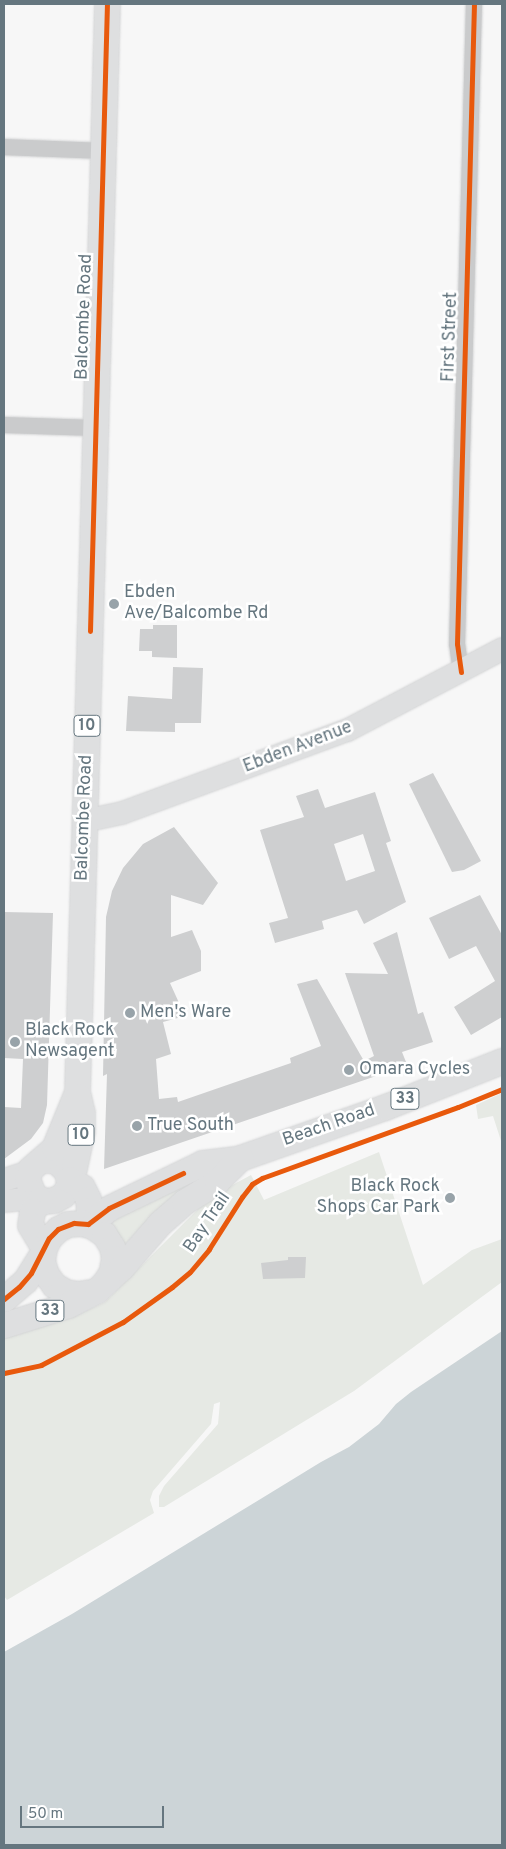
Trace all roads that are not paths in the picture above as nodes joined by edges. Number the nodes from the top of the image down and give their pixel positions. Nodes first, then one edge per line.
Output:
1 (107, 4) edge
2 (474, 4) edge
3 (4, 147) edge
4 (103, 151) junction
5 (4, 425) edge
6 (95, 428) junction
7 (502, 649) edge
8 (461, 672) junction
9 (84, 821) junction
10 (502, 1061) edge
11 (77, 1092) junction
12 (240, 1158) junction
13 (37, 1163) junction
14 (69, 1178) junction
15 (4, 1180) edge
16 (39, 1199) junction
17 (4, 1201) edge
18 (87, 1224) junction
19 (44, 1250) junction
20 (98, 1289) junction
21 (4, 1299) edge
22 (4, 1325) edge

1 - 4 main road, Balcombe Road / 10
2 - 8 street, First Street
3 - 4 street
4 - 6 main road, Balcombe Road / 10
5 - 6 street
6 - 9 main road, Balcombe Road / 10
7 - 8 street, Ebden Avenue
8 - 9 street, Ebden Avenue
9 - 11 main road, Balcombe Road / 10
10 - 12 main road, Beach Road / 33
11 - 13 main road, Balcombe Road / 10
11 - 14 main road, Balcombe Road / 10
12 - 18 main road, Beach Road / 33
12 - 20 main road, Beach Road / 33
13 - 14 main road, 10
13 - 15 street
13 - 16 main road
14 - 16 main road, Balcombe Road / 10
14 - 18 main road, 10
16 - 17 street
16 - 19 main road
18 - 19 main road, 33
18 - 20 main road
19 - 20 main road, 33
19 - 21 main road, 33
20 - 22 main road, Beach Road / 33

